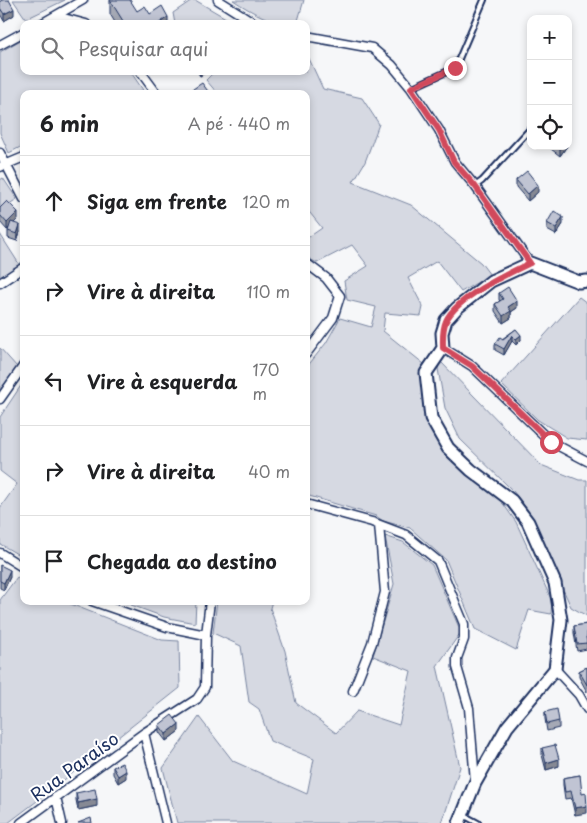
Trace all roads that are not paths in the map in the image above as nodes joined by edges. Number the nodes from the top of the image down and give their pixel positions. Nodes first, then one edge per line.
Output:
1 (83, 0) edge
2 (218, 0) edge
3 (484, 0) edge
4 (56, 16) junction
5 (48, 20) edge
6 (71, 20) edge
7 (250, 20) edge
8 (20, 34) edge
9 (310, 37) edge
10 (0, 45) edge
11 (143, 75) edge
12 (411, 88) junction
13 (154, 90) edge
14 (527, 132) edge
15 (0, 153) edge
16 (20, 158) edge
17 (2, 165) edge
18 (475, 186) junction
19 (20, 194) edge
20 (530, 263) junction
21 (310, 266) edge
22 (20, 270) edge
23 (587, 281) edge
24 (0, 284) edge
25 (443, 348) junction
26 (310, 349) edge
27 (20, 371) edge
28 (0, 399) edge
29 (587, 461) edge
30 (310, 505) edge
31 (379, 525) junction
32 (0, 553) edge
33 (20, 566) edge
34 (103, 605) edge
35 (210, 605) edge
36 (206, 635) junction
37 (555, 669) junction
38 (352, 691) dead end
39 (587, 709) edge
40 (144, 733) junction
41 (475, 783) junction
42 (56, 797) junction
43 (461, 819) edge
44 (21, 823) edge
45 (62, 823) edge
46 (166, 823) edge
47 (478, 823) edge

1 - 4 street
2 - 7 street
3 - 12 lane
4 - 5 street
4 - 6 street
8 - 10 street
9 - 12 street
11 - 13 street
12 - 18 street
14 - 18 lane
15 - 17 street
16 - 17 street
17 - 19 street
18 - 20 street
20 - 23 street
20 - 25 street
21 - 26 street
22 - 24 street
25 - 29 street
25 - 37 street
27 - 28 street
30 - 31 street
31 - 38 street
31 - 41 street
32 - 33 street
34 - 36 street
35 - 36 street, Rua Paraíso
36 - 40 street, Rua Paraíso
37 - 39 street
37 - 41 street
40 - 42 street, Rua Paraíso
40 - 46 street
41 - 43 street
42 - 44 street, Rua Paraíso
42 - 45 street
43 - 47 lane

